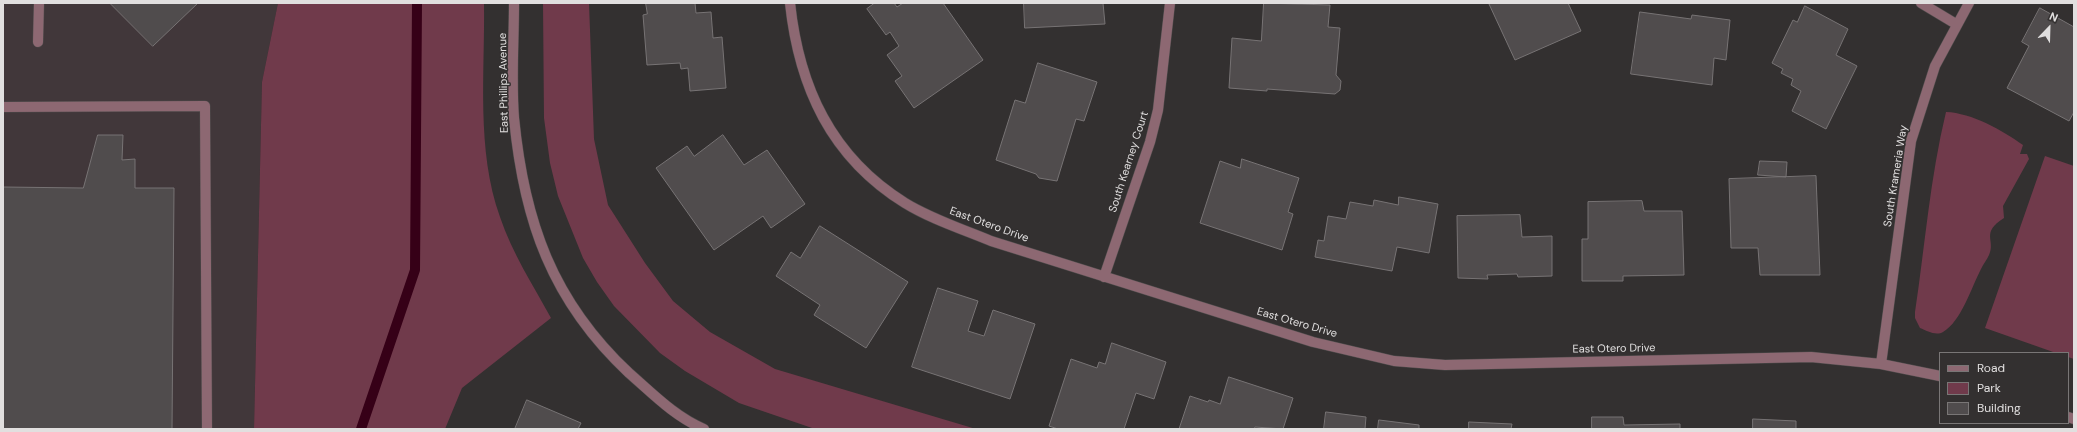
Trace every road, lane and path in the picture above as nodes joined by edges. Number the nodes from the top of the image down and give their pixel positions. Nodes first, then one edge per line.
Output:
1 (40, 3) edge
2 (514, 3) edge
3 (790, 3) edge
4 (1170, 3) edge
5 (1921, 3) edge
6 (1969, 3) edge
7 (1956, 24) junction
8 (38, 42) dead end
9 (3, 107) edge
10 (1104, 277) junction
11 (1881, 364) junction
12 (1939, 376) edge
13 (701, 428) edge
14 (208, 429) edge

1 - 8 street
2 - 13 street, East Phillips Avenue
3 - 10 street, East Otero Drive
4 - 10 street, South Kearney Court
5 - 7 street
6 - 7 street, South Krameria Way
7 - 11 street, South Krameria Way
9 - 14 street
10 - 11 street, East Otero Drive
11 - 12 street, East Otero Drive

